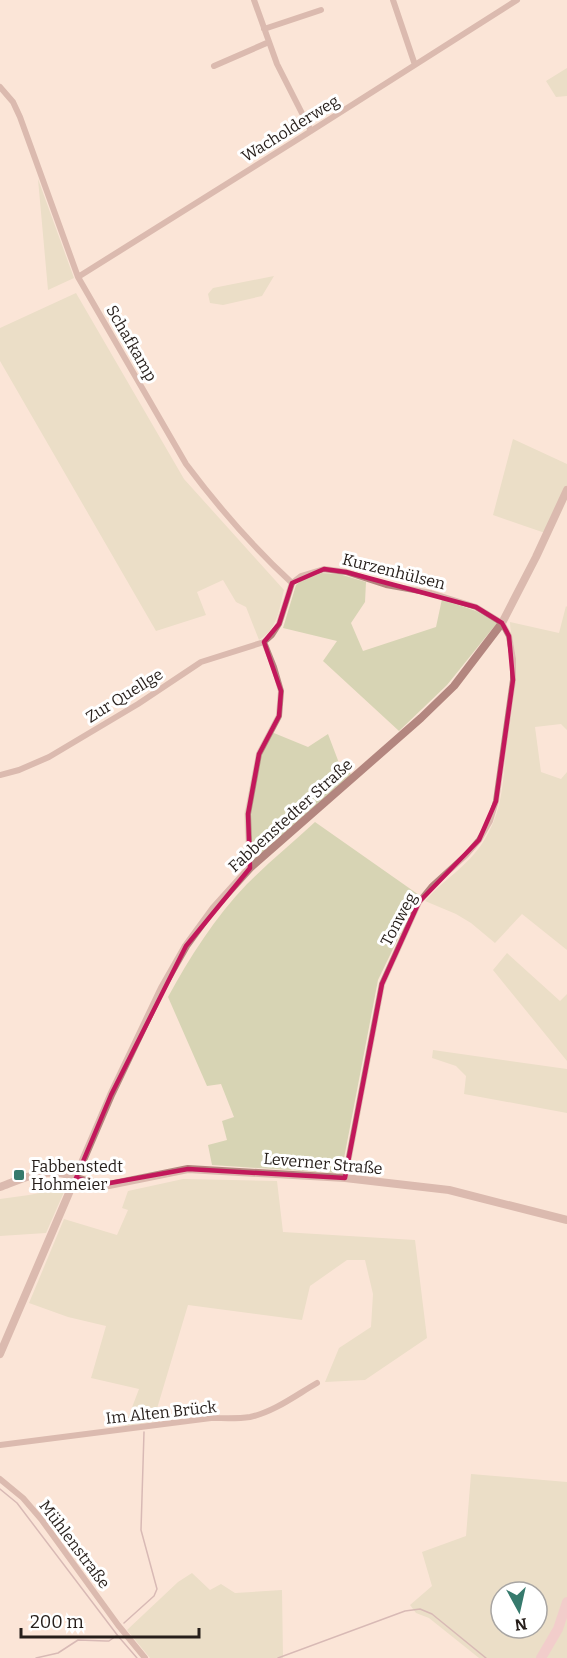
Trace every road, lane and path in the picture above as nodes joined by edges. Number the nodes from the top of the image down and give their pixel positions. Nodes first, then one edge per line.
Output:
1 (254, 0) edge
2 (393, 0) edge
3 (516, 0) edge
4 (321, 10) dead end
5 (264, 29) junction
6 (269, 42) junction
7 (415, 65) junction
8 (214, 66) dead end
9 (0, 87) edge
10 (311, 131) junction
11 (78, 277) junction
12 (567, 490) edge
13 (292, 583) junction
14 (502, 623) junction
15 (264, 642) junction
16 (0, 776) edge
17 (250, 868) junction
18 (76, 1178) junction
19 (345, 1178) junction
20 (0, 1187) edge
21 (567, 1220) edge
22 (0, 1354) edge
23 (317, 1383) dead end
24 (0, 1445) edge
25 (0, 1479) edge
26 (145, 1658) edge

1 - 5 street
2 - 7 street
3 - 7 street, Wacholderweg
4 - 5 street
5 - 6 street
6 - 8 street
6 - 10 street
7 - 10 street, Wacholderweg
9 - 11 street, Schafkamp
10 - 11 street, Wacholderweg
11 - 13 street, Schafkamp
12 - 14 street, Fabbenstedter Straße
13 - 14 street, Kurzenhülsen
13 - 15 street
14 - 17 street, Fabbenstedter Straße
14 - 19 street, Tonweg
15 - 16 street, Zur Quellge
15 - 17 street
17 - 18 street, Fabbenstedter Straße
18 - 19 street, Leverner Straße
18 - 20 street, Leverner Straße
18 - 22 street, Fabbenstedter Straße
19 - 21 street, Leverner Straße
23 - 24 street, Im Alten Brück
25 - 26 street, Mühlenstraße

